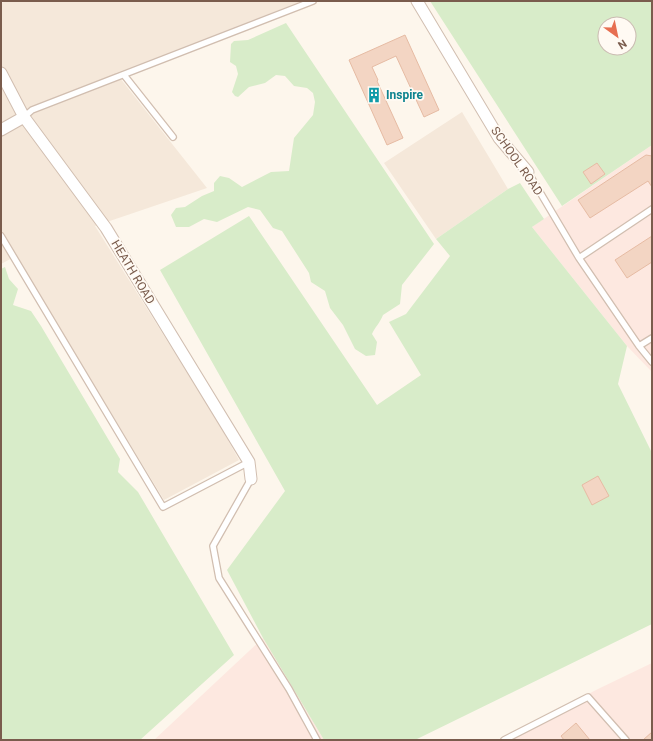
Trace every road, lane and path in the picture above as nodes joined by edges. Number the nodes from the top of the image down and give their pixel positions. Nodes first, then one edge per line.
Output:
1 (313, 1) edge
2 (417, 1) edge
3 (1, 73) edge
4 (124, 75) junction
5 (24, 117) junction
6 (1, 130) edge
7 (173, 138) dead end
8 (528, 172) joint
9 (652, 209) edge
10 (1, 236) edge
11 (579, 258) junction
12 (652, 338) edge
13 (639, 346) junction
14 (652, 362) edge
15 (249, 462) junction
16 (251, 479) joint
17 (512, 738) edge
18 (317, 740) edge
19 (504, 740) edge
20 (626, 740) edge

1 - 4 lane
2 - 8 street, SCHOOL ROAD
3 - 5 street, HEATH ROAD
4 - 5 lane
4 - 7 lane
5 - 6 street
5 - 15 street, HEATH ROAD
8 - 11 lane, SCHOOL ROAD
9 - 11 lane
10 - 15 lane
11 - 13 lane, SCHOOL ROAD
12 - 13 lane
13 - 14 lane, SCHOOL ROAD
15 - 16 street, HEATH ROAD
16 - 18 lane
17 - 19 lane
17 - 20 lane

